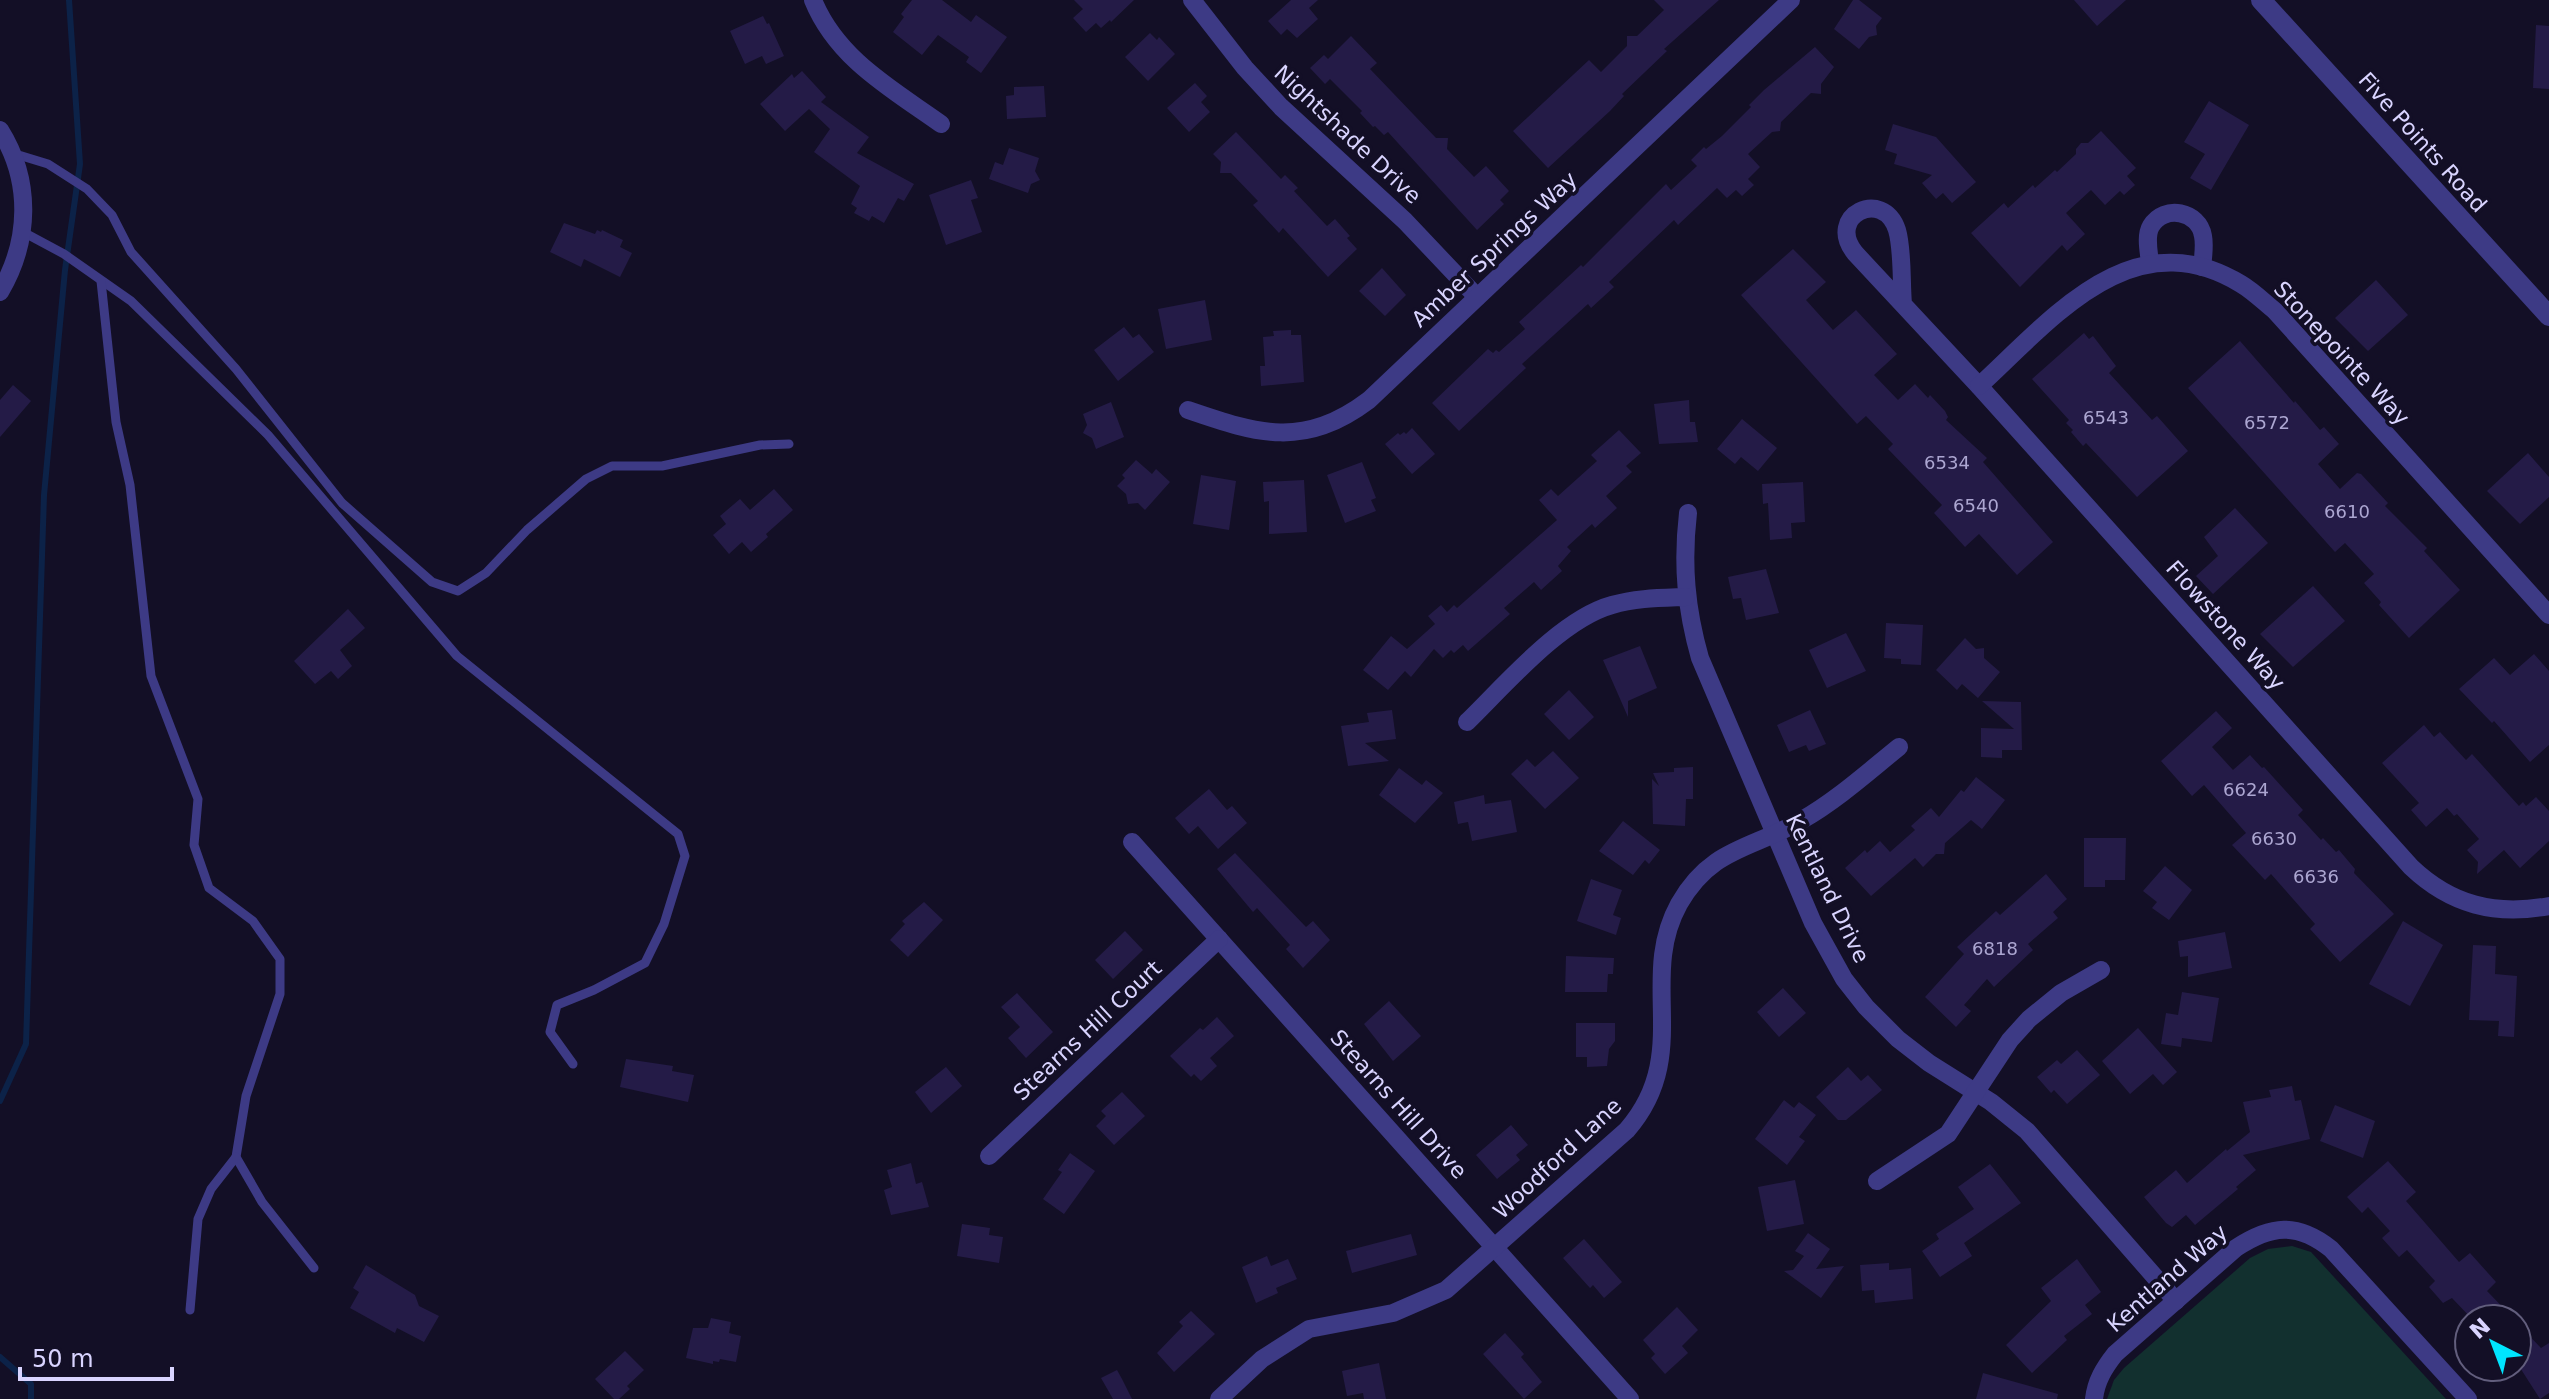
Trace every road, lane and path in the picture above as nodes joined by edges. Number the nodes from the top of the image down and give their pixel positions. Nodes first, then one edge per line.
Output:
1 (813, 0) edge
2 (1192, 0) edge
3 (1791, 0) edge
4 (2261, 0) edge
5 (941, 124) dead end
6 (0, 130) edge
7 (12, 153) junction
8 (23, 232) junction
9 (2150, 263) junction
10 (2202, 267) junction
11 (101, 281) junction
12 (0, 292) edge
13 (1477, 297) junction
14 (1903, 304) junction
15 (2549, 316) edge
16 (1979, 386) junction
17 (1188, 410) dead end
18 (789, 444) dead end
19 (1688, 513) dead end
20 (1686, 597) junction
21 (2549, 615) edge
22 (1467, 722) dead end
23 (1899, 747) dead end
24 (1774, 833) junction
25 (1132, 842) dead end
26 (2549, 906) edge
27 (1219, 939) junction
28 (2101, 970) dead end
29 (573, 1064) dead end
30 (1976, 1092) junction
31 (989, 1156) dead end
32 (236, 1157) junction
33 (1877, 1181) dead end
34 (1495, 1248) junction
35 (314, 1268) dead end
36 (2176, 1301) junction
37 (190, 1310) dead end
38 (1219, 1399) edge
39 (1630, 1399) edge
40 (2094, 1399) edge
41 (2468, 1399) edge

1 - 5 street
2 - 13 street, Nightshade Drive
3 - 13 street, Amber Springs Way
4 - 15 street, Five Points Road
6 - 7 street
7 - 8 street
7 - 18 lane
8 - 11 lane
8 - 12 street
9 - 10 street, Stonepointe Way
9 - 10 street
9 - 16 street, Stonepointe Way
10 - 21 street, Stonepointe Way
11 - 29 lane
11 - 32 lane
13 - 17 street, Amber Springs Way
14 - 14 street, Flowstone Way
14 - 16 street, Flowstone Way
16 - 26 street, Flowstone Way
19 - 20 street, Kentland Drive
20 - 22 street
20 - 24 street, Kentland Drive
23 - 24 street, Woodford Lane
24 - 30 street, Kentland Drive
24 - 34 street, Woodford Lane
25 - 27 street, Stearns Hill Drive
27 - 31 street, Stearns Hill Court
27 - 34 street, Stearns Hill Drive
28 - 30 street
30 - 33 street
30 - 36 street, Kentland Drive
32 - 35 lane
32 - 37 lane
34 - 38 street, Woodford Lane
34 - 39 street, Stearns Hill Drive
36 - 40 street, Kentland Way
36 - 41 street, Kentland Way

